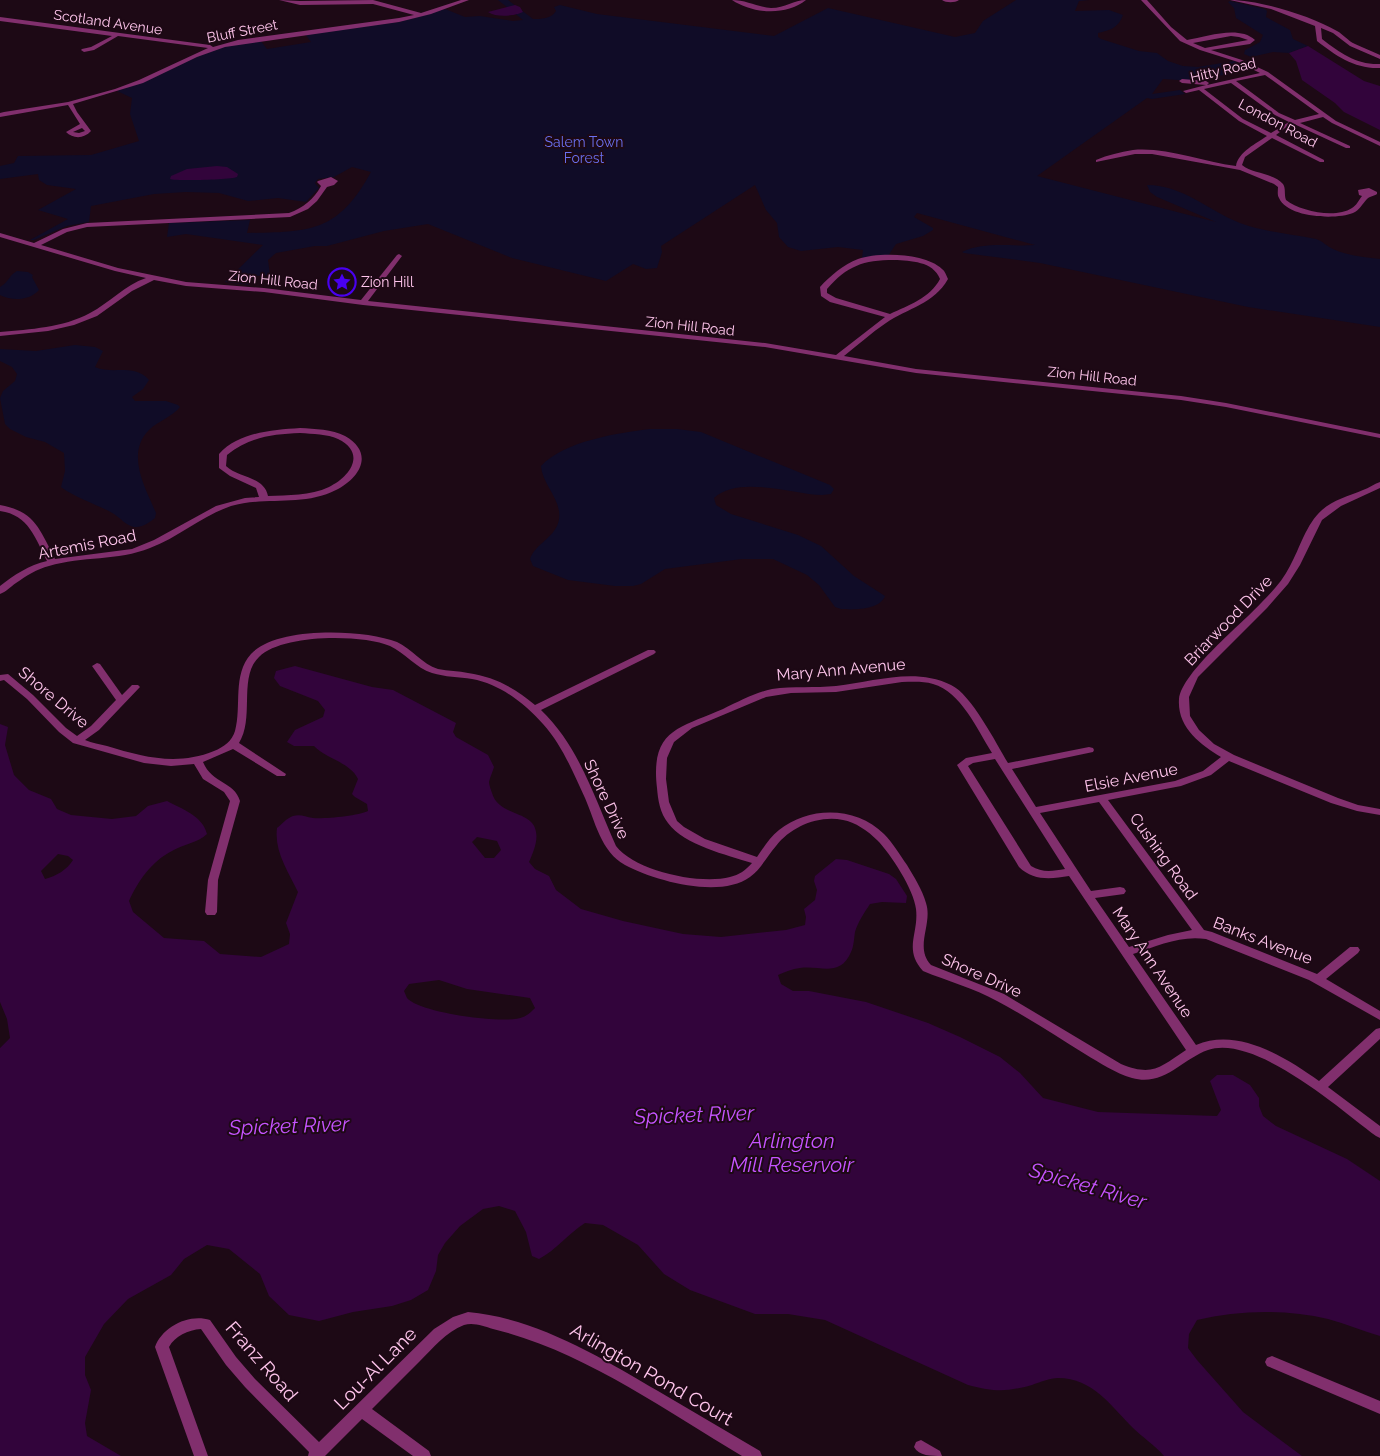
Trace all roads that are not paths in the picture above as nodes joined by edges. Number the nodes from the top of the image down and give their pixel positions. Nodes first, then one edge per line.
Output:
1 (282, 0) edge
2 (466, 0) edge
3 (735, 0) edge
4 (803, 0) edge
5 (945, 0) edge
6 (956, 0) edge
7 (1144, 0) edge
8 (1234, 0) edge
9 (422, 15) junction
10 (0, 19) edge
11 (1318, 25) junction
12 (117, 35) junction
13 (1186, 42) junction
14 (213, 48) junction
15 (1202, 49) junction
16 (84, 50) dead end
17 (1380, 57) edge
18 (1380, 66) edge
19 (1266, 73) junction
20 (1232, 80) junction
21 (1182, 81) dead end
22 (1217, 84) junction
23 (1200, 88) junction
24 (1186, 91) dead end
25 (70, 103) junction
26 (0, 115) edge
27 (1323, 115) junction
28 (1293, 122) junction
29 (83, 125) dead end
30 (1271, 136) junction
31 (1380, 144) edge
32 (1348, 148) dead end
33 (1098, 161) dead end
34 (1322, 161) dead end
35 (1241, 168) junction
36 (325, 185) dead end
37 (1367, 195) dead end
38 (0, 235) edge
39 (35, 245) junction
40 (399, 256) dead end
41 (152, 278) junction
42 (363, 303) junction
43 (891, 317) junction
44 (0, 334) edge
45 (838, 358) junction
46 (1380, 436) edge
47 (1380, 485) edge
48 (264, 499) junction
49 (0, 508) edge
50 (52, 562) junction
51 (0, 591) edge
52 (651, 652) dead end
53 (97, 666) dead end
54 (2, 676) edge
55 (135, 687) dead end
56 (121, 700) junction
57 (534, 710) junction
58 (77, 740) junction
59 (233, 744) junction
60 (1089, 750) dead end
61 (998, 755) junction
62 (1227, 757) junction
63 (198, 761) junction
64 (1006, 767) junction
65 (281, 774) dead end
66 (1102, 799) junction
67 (1034, 811) junction
68 (1380, 812) edge
69 (759, 861) junction
70 (1072, 872) junction
71 (1120, 891) dead end
72 (1088, 895) junction
73 (211, 912) dead end
74 (1199, 932) junction
75 (1354, 950) dead end
76 (1127, 952) junction
77 (1318, 979) junction
78 (1380, 1016) edge
79 (1380, 1032) edge
80 (1193, 1051) junction
81 (1320, 1087) junction
82 (1380, 1133) edge
83 (468, 1318) joint
84 (1272, 1362) dead end
85 (1380, 1408) edge
86 (362, 1410) junction
87 (921, 1447) dead end
88 (317, 1454) edge
89 (201, 1456) edge
90 (424, 1456) edge
91 (755, 1456) edge
92 (935, 1456) edge

1 - 9 street
2 - 9 street, Bluff Street
3 - 4 street
5 - 6 street
7 - 13 street
8 - 11 street
9 - 14 street, Bluff Street
10 - 12 street, Scotland Avenue
11 - 17 street
11 - 18 street
12 - 14 street, Scotland Avenue
12 - 16 street
13 - 15 street
13 - 15 street
14 - 25 street, Bluff Street
15 - 19 street
19 - 20 street, Hitty Road
19 - 27 street
20 - 22 street, Hitty Road
20 - 28 street
21 - 22 street
22 - 23 street, Hitty Road
23 - 24 street, Hitty Road
23 - 30 street, London Road
25 - 26 street, Bluff Street
25 - 29 street
27 - 28 street
27 - 31 street
28 - 30 street
28 - 32 street
30 - 34 street, London Road
30 - 35 street
33 - 35 street
35 - 37 street
36 - 39 street
38 - 39 street, Zion Hill Road
39 - 41 street, Zion Hill Road
40 - 42 street
41 - 42 street, Zion Hill Road
41 - 44 street
42 - 45 street, Zion Hill Road
43 - 43 street
43 - 45 street
45 - 46 street, Zion Hill Road
47 - 62 street, Briarwood Drive
48 - 48 street, Artemis Road
48 - 50 street, Artemis Road
49 - 50 street
50 - 51 street, Artemis Road
52 - 57 street
53 - 56 street
54 - 58 street, Shore Drive
55 - 56 street
56 - 58 street
57 - 59 street, Shore Drive
57 - 69 street, Shore Drive
58 - 63 street, Shore Drive
59 - 63 street, Shore Drive
59 - 65 street
60 - 64 street
61 - 64 street, Mary Ann Avenue
61 - 69 street, Mary Ann Avenue
61 - 70 street
62 - 66 street, Elsie Avenue
62 - 68 street, Briarwood Drive
63 - 73 street
64 - 67 street, Mary Ann Avenue
66 - 67 street, Elsie Avenue
66 - 74 street, Cushing Road
67 - 70 street, Mary Ann Avenue
69 - 80 street, Shore Drive
70 - 72 street, Mary Ann Avenue
71 - 72 street
72 - 76 street, Mary Ann Avenue
74 - 76 street, Banks Avenue
74 - 77 street, Banks Avenue
75 - 77 street
76 - 80 street, Mary Ann Avenue
77 - 78 street, Banks Avenue
79 - 81 street
80 - 81 street, Shore Drive
81 - 82 street, Shore Drive
83 - 86 street, Lou-Al Lane
83 - 91 street, Arlington Pond Court
84 - 85 street
86 - 88 street, Lou-Al Lane
86 - 90 street
87 - 92 street
88 - 89 street, Franz Road

